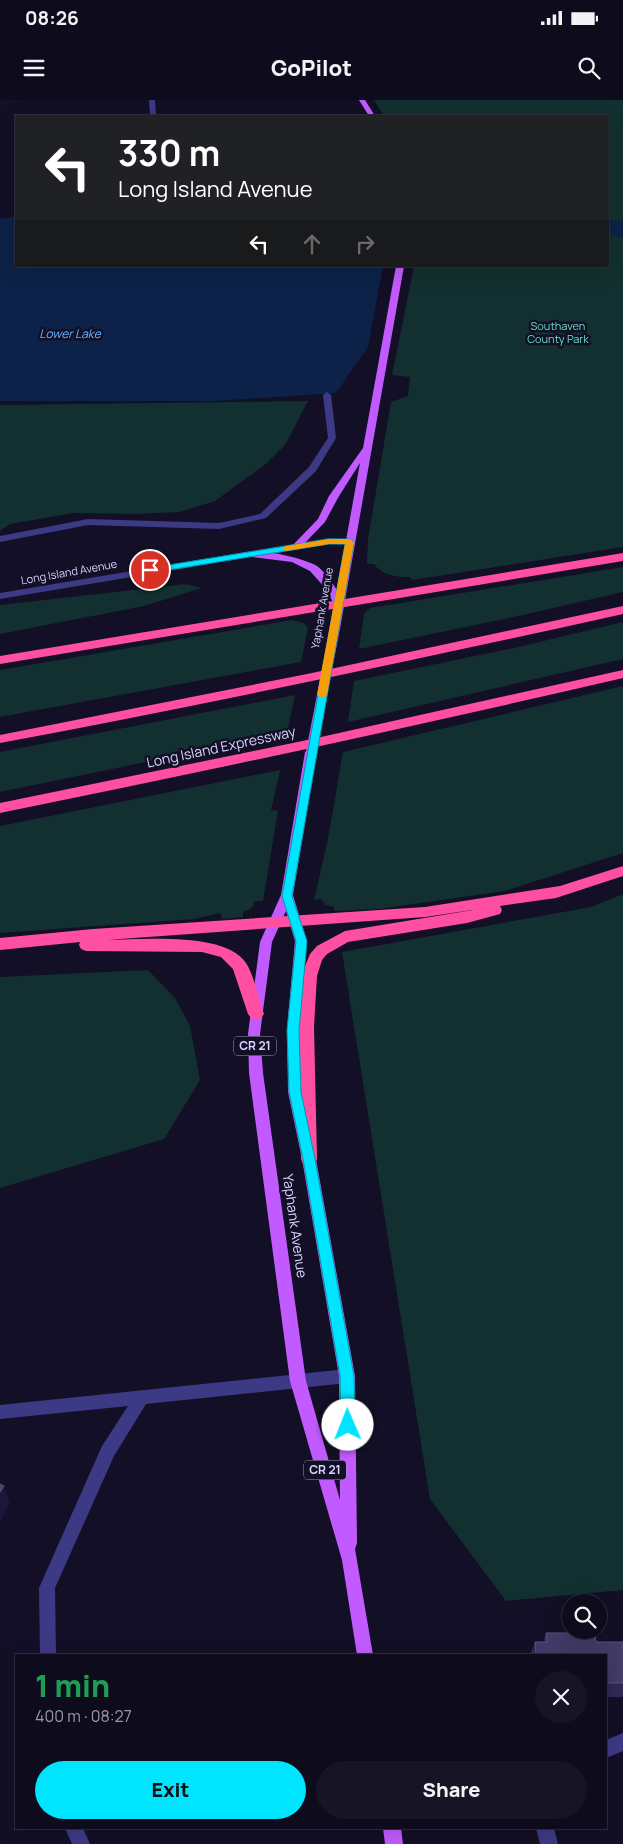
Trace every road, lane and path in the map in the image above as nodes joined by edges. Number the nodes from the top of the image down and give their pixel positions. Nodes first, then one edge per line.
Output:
1 (152, 100) edge
2 (362, 100) edge
3 (153, 115) edge
4 (370, 115) edge
5 (400, 267) edge
6 (327, 395) dead end
7 (367, 446) junction
8 (0, 539) edge
9 (350, 542) junction
10 (296, 547) junction
11 (251, 554) junction
12 (623, 557) edge
13 (0, 596) edge
14 (339, 604) junction
15 (623, 610) edge
16 (0, 660) edge
17 (623, 674) edge
18 (0, 740) edge
19 (0, 808) edge
20 (623, 871) edge
21 (564, 891) junction
22 (287, 896) junction
23 (274, 922) junction
24 (295, 922) junction
25 (0, 946) edge
26 (256, 1014) junction
27 (309, 1159) junction
28 (347, 1376) junction
29 (298, 1381) junction
30 (142, 1397) junction
31 (0, 1412) edge
32 (350, 1560) junction
33 (48, 1654) edge
34 (365, 1654) edge
35 (623, 1742) edge
36 (607, 1749) edge
37 (74, 1829) edge
38 (392, 1829) edge
39 (545, 1829) edge
40 (82, 1844) edge
41 (394, 1844) edge
42 (549, 1844) edge

1 - 3 street
2 - 4 main road
5 - 7 main road, Yaphank Avenue / CR 21
6 - 8 street
7 - 9 main road, Yaphank Avenue / CR 21
7 - 10 main road
9 - 10 street, Long Island Avenue
9 - 14 main road, Yaphank Avenue / CR 21
10 - 11 street, Long Island Avenue
11 - 13 street, Long Island Avenue
11 - 14 main road
12 - 14 highway
14 - 16 highway
14 - 22 main road, Yaphank Avenue / CR 21, bridge
15 - 18 highway
17 - 19 highway, Long Island Expressway
20 - 21 highway
21 - 24 highway
21 - 27 highway
22 - 23 main road, Yaphank Avenue / CR 21
22 - 24 main road, Yaphank Avenue / CR 21
23 - 24 highway
23 - 25 highway
23 - 26 main road, Yaphank Avenue / CR 21
24 - 27 main road, Yaphank Avenue / CR 21
25 - 26 highway
26 - 29 main road, Yaphank Avenue / CR 21
27 - 28 main road, Yaphank Avenue / CR 21
28 - 29 street
28 - 32 main road, Yaphank Avenue / CR 21
29 - 30 street
29 - 32 main road, Yaphank Avenue / CR 21
30 - 31 street
30 - 33 street
32 - 34 main road, Yaphank Avenue / CR 21
35 - 36 street
37 - 40 street
38 - 41 main road
39 - 42 street

